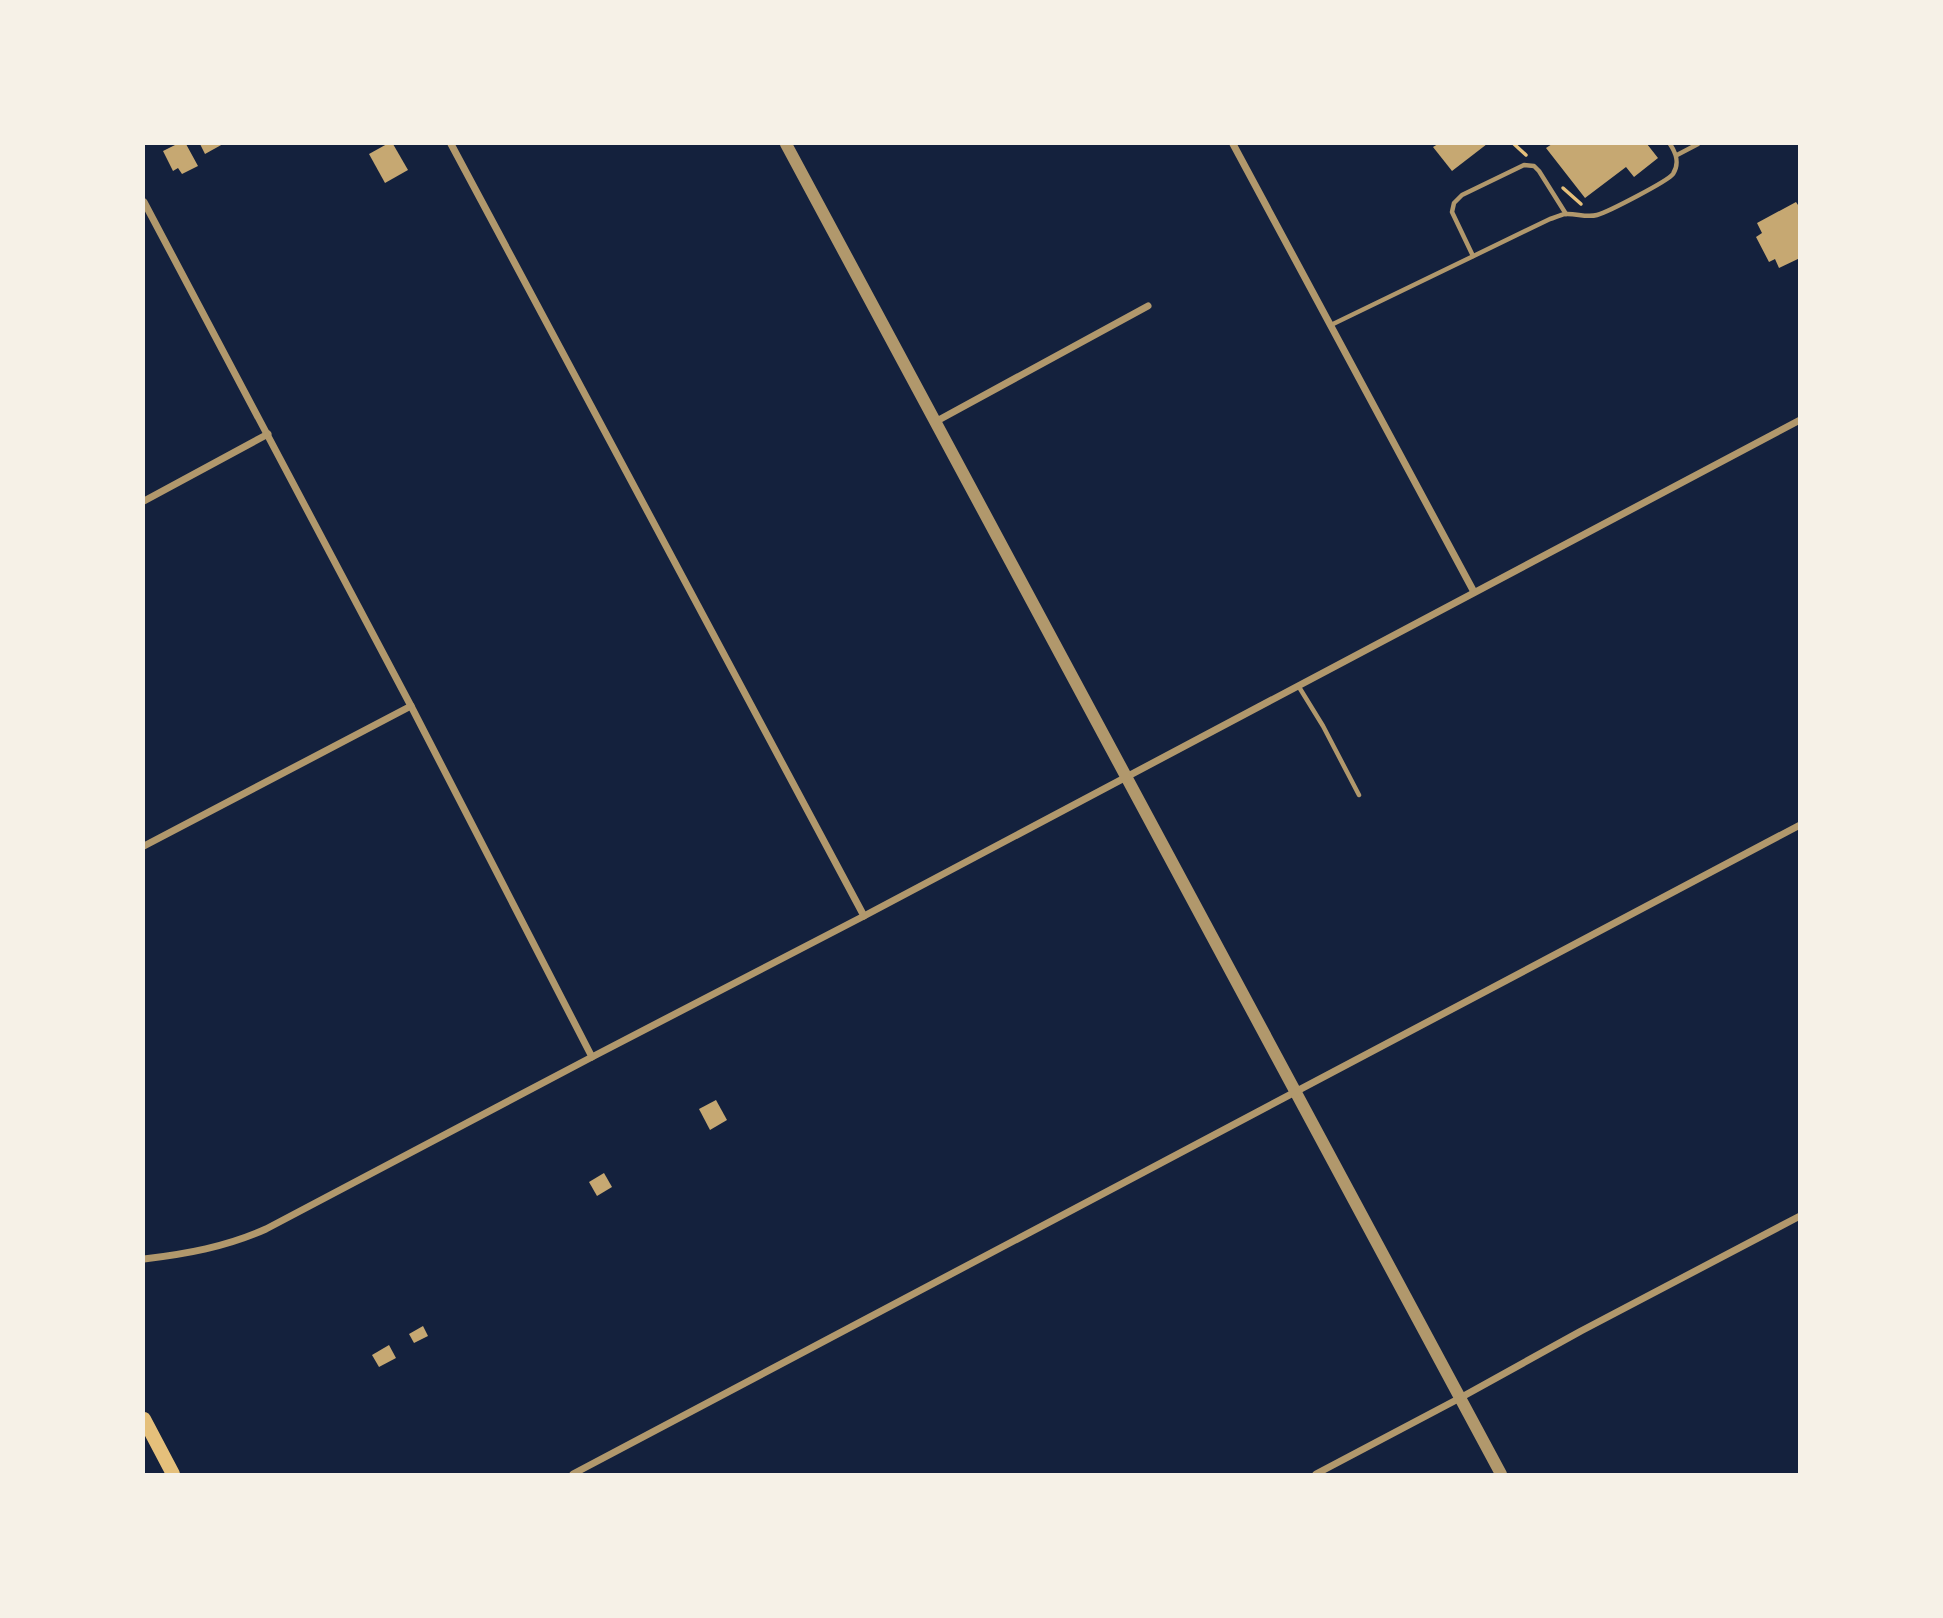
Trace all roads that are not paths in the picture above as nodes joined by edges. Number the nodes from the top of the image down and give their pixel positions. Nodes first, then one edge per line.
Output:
1 (451, 144) edge
2 (786, 144) edge
3 (1233, 144) edge
4 (1670, 144) edge
5 (1698, 144) edge
6 (1677, 155) junction
7 (144, 202) edge
8 (1566, 214) junction
9 (1474, 256) junction
10 (1149, 306) dead end
11 (1331, 325) junction
12 (1800, 420) edge
13 (935, 422) junction
14 (268, 434) junction
15 (144, 501) edge
16 (1474, 592) junction
17 (1298, 686) junction
18 (411, 706) junction
19 (1127, 777) junction
20 (1359, 795) dead end
21 (1800, 825) edge
22 (144, 846) edge
23 (864, 916) junction
24 (592, 1057) junction
25 (1295, 1091) junction
26 (1800, 1216) edge
27 (144, 1259) edge
28 (1460, 1398) junction
29 (144, 1419) edge
30 (173, 1475) edge
31 (573, 1475) edge
32 (1316, 1475) edge
33 (1501, 1475) edge

1 - 23 street
2 - 13 street
3 - 11 street
4 - 6 lane
5 - 6 lane
6 - 8 lane
7 - 14 street
8 - 9 lane
8 - 9 lane
9 - 11 lane
10 - 13 street
11 - 16 street
12 - 16 street
13 - 19 street
14 - 15 street
14 - 18 street
16 - 17 street
17 - 19 street
17 - 20 lane
18 - 22 street
18 - 24 street
19 - 23 street
19 - 25 street
21 - 25 street
23 - 24 street
24 - 27 street
25 - 28 street
25 - 31 street
26 - 28 street
28 - 32 street
28 - 33 street
29 - 30 main road

